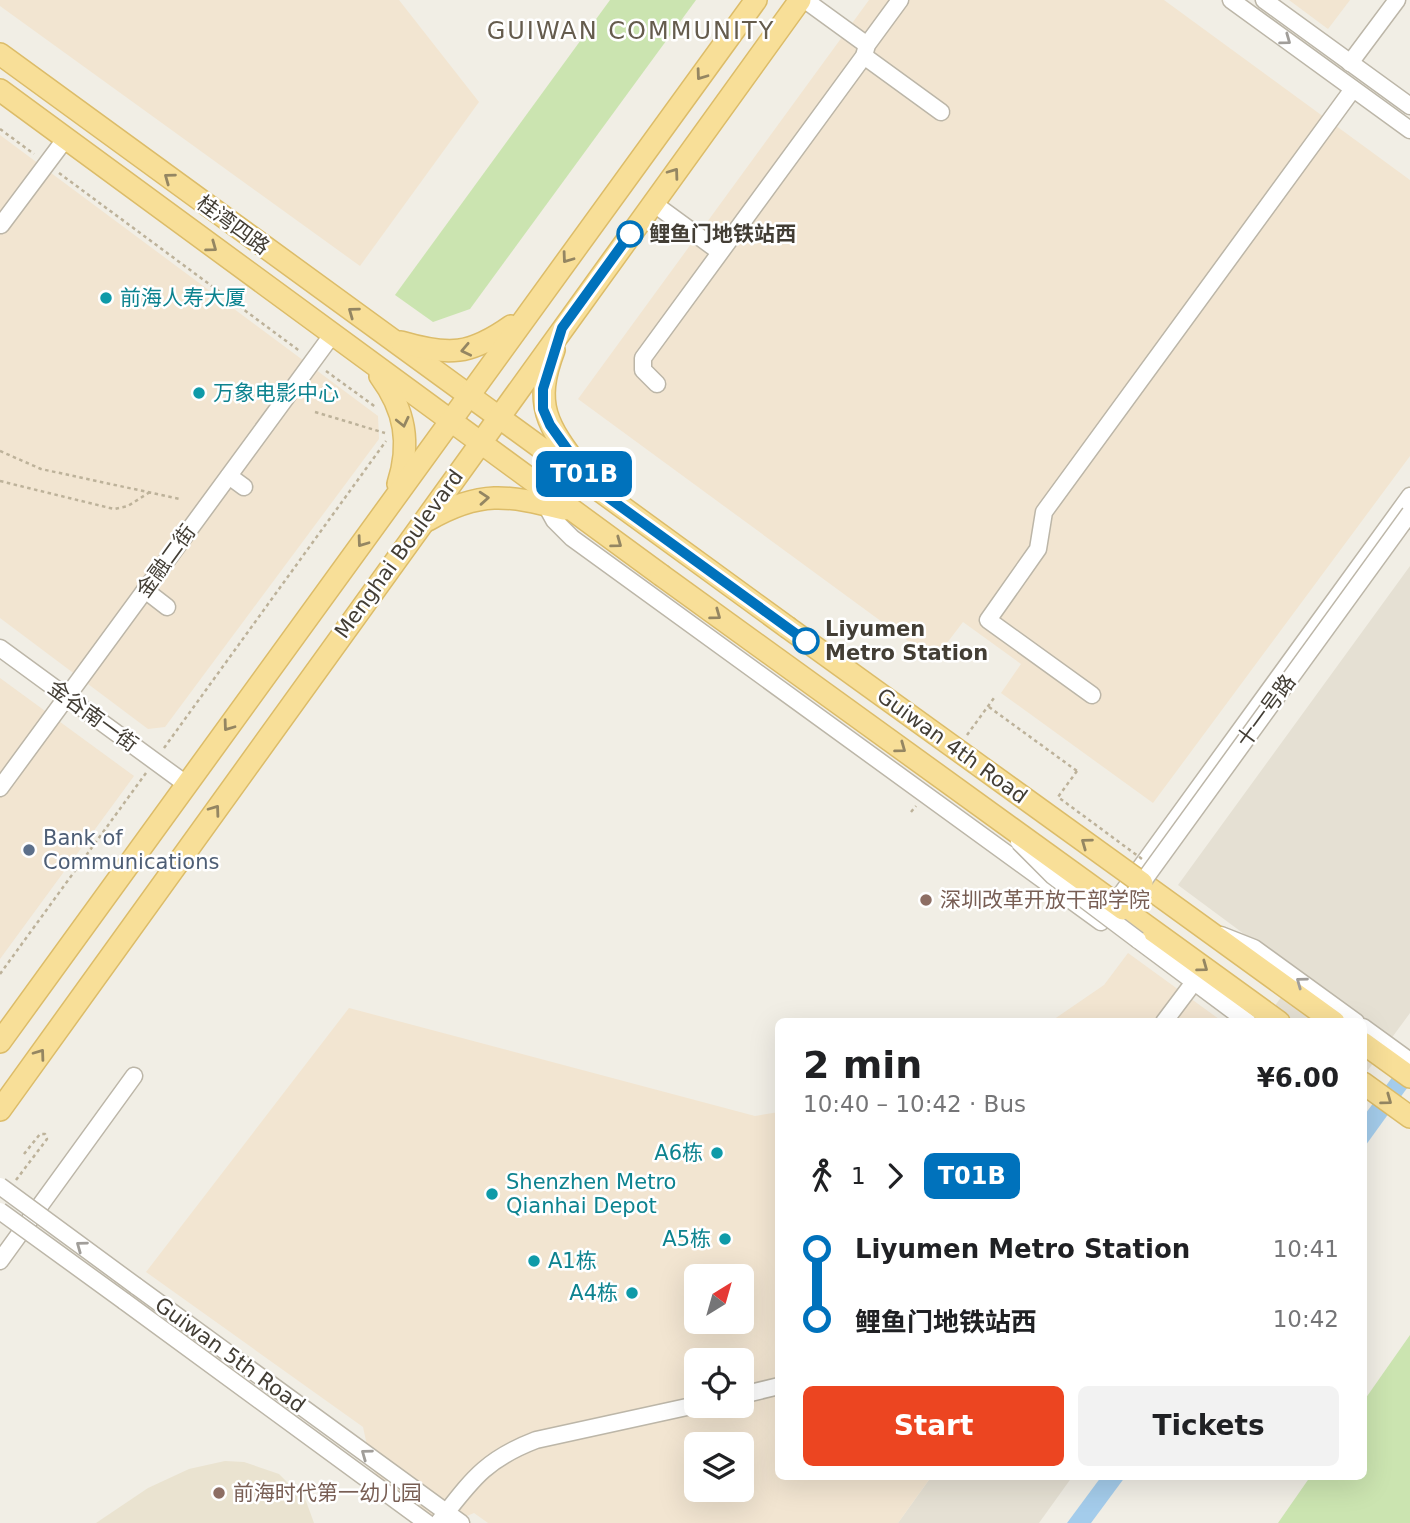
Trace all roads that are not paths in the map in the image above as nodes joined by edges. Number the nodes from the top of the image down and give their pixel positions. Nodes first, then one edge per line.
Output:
1 (756, 0) edge
2 (803, 0) edge
3 (900, 0) edge
4 (1231, 0) edge
5 (1264, 0) edge
6 (1397, 0) edge
7 (865, 50) junction
8 (0, 54) edge
9 (1350, 64) junction
10 (1353, 89) junction
11 (0, 90) edge
12 (1410, 106) edge
13 (940, 112) dead end
14 (1410, 130) edge
15 (66, 138) junction
16 (653, 203) junction
17 (1, 225) edge
18 (720, 252) junction
19 (524, 317) junction
20 (562, 328) junction
21 (332, 335) junction
22 (389, 339) junction
23 (370, 363) junction
24 (657, 384) dead end
25 (467, 396) junction
26 (497, 418) junction
27 (449, 421) junction
28 (479, 443) junction
29 (229, 476) junction
30 (244, 487) dead end
31 (595, 488) junction
32 (541, 494) junction
33 (1410, 496) edge
34 (391, 501) junction
35 (1410, 513) edge
36 (422, 523) junction
37 (145, 590) junction
38 (167, 607) dead end
39 (0, 648) edge
40 (1092, 695) dead end
41 (67, 697) junction
42 (186, 784) junction
43 (0, 788) edge
44 (1147, 875) junction
45 (1118, 915) junction
46 (1208, 930) junction
47 (1142, 933) junction
48 (1194, 982) junction
49 (1167, 1018) edge
50 (1243, 1018) edge
51 (1273, 1018) edge
52 (1329, 1018) edge
53 (1350, 1018) edge
54 (0, 1042) edge
55 (1377, 1047) edge
56 (1410, 1061) edge
57 (134, 1076) dead end
58 (1410, 1077) edge
59 (1367, 1086) edge
60 (0, 1110) edge
61 (1410, 1117) edge
62 (4, 1189) edge
63 (0, 1211) edge
64 (0, 1261) edge
65 (775, 1387) edge
66 (754, 1392) edge
67 (684, 1408) edge
68 (442, 1518) edge
69 (427, 1523) edge
70 (461, 1523) edge

1 -> 19 main road, Menghai Boulevard
2 - 7 street
16 -> 2 main road, Menghai Boulevard
3 - 7 street
4 -> 10 street
5 - 9 street
6 - 9 street
7 - 13 street
7 - 18 street
22 -> 8 main road, 桂湾四路
9 - 12 street
10 - 14 street
10 - 40 street
11 - 15 main road, 桂湾四路
15 - 17 street
15 -> 21 main road, 桂湾四路
16 - 18 street
16 - 20 main road, Menghai Boulevard
18 - 24 street
19 -> 22 main road
19 - 25 main road, Menghai Boulevard
20 - 26 main road, Menghai Boulevard
20 - 31 main road
21 - 23 main road, 桂湾四路
21 - 29 street, 金融二街
22 - 25 main road, 桂湾四路
23 - 27 main road, 桂湾四路
23 -> 34 main road
25 - 26 main road, Guiwan 4th Road
25 - 27 main road, Menghai Boulevard
26 - 28 main road, Menghai Boulevard
26 - 31 main road, Guiwan 4th Road
27 - 28 main road, Guiwan 4th Road
27 - 34 main road, Menghai Boulevard
28 - 32 main road, Guiwan 4th Road
28 - 36 main road, Menghai Boulevard
29 - 30 street
29 - 37 street, 金融二街
44 -> 31 main road, Guiwan 4th Road, bridge
32 - 33 street
36 -> 32 main road
32 -> 45 main road, Guiwan 4th Road, bridge
34 -> 42 main road, Menghai Boulevard
35 - 44 street, 十一号路, bridge
60 -> 36 main road, Menghai Boulevard
37 - 38 street
37 - 41 street, 金融二街
39 - 41 street, 金谷南一街
41 - 42 street, 金谷南一街
41 - 43 street, 金融二街
42 - 54 main road, Menghai Boulevard
44 - 45 street, 十一号路, bridge
44 - 46 main road, Guiwan 4th Road
45 - 47 main road, Guiwan 4th Road
46 - 52 main road, Guiwan 4th Road
53 -> 46 street
47 - 48 street
47 -> 51 main road, Guiwan 4th Road
48 - 49 street
48 - 50 street
55 - 56 street
55 - 58 main road
57 - 64 street
59 -> 61 main road
68 -> 62 street, Guiwan 5th Road, bridge
63 - 69 street, Guiwan 5th Road, bridge
65 - 66 street
67 - 68 street
68 - 70 street, Guiwan 5th Road

